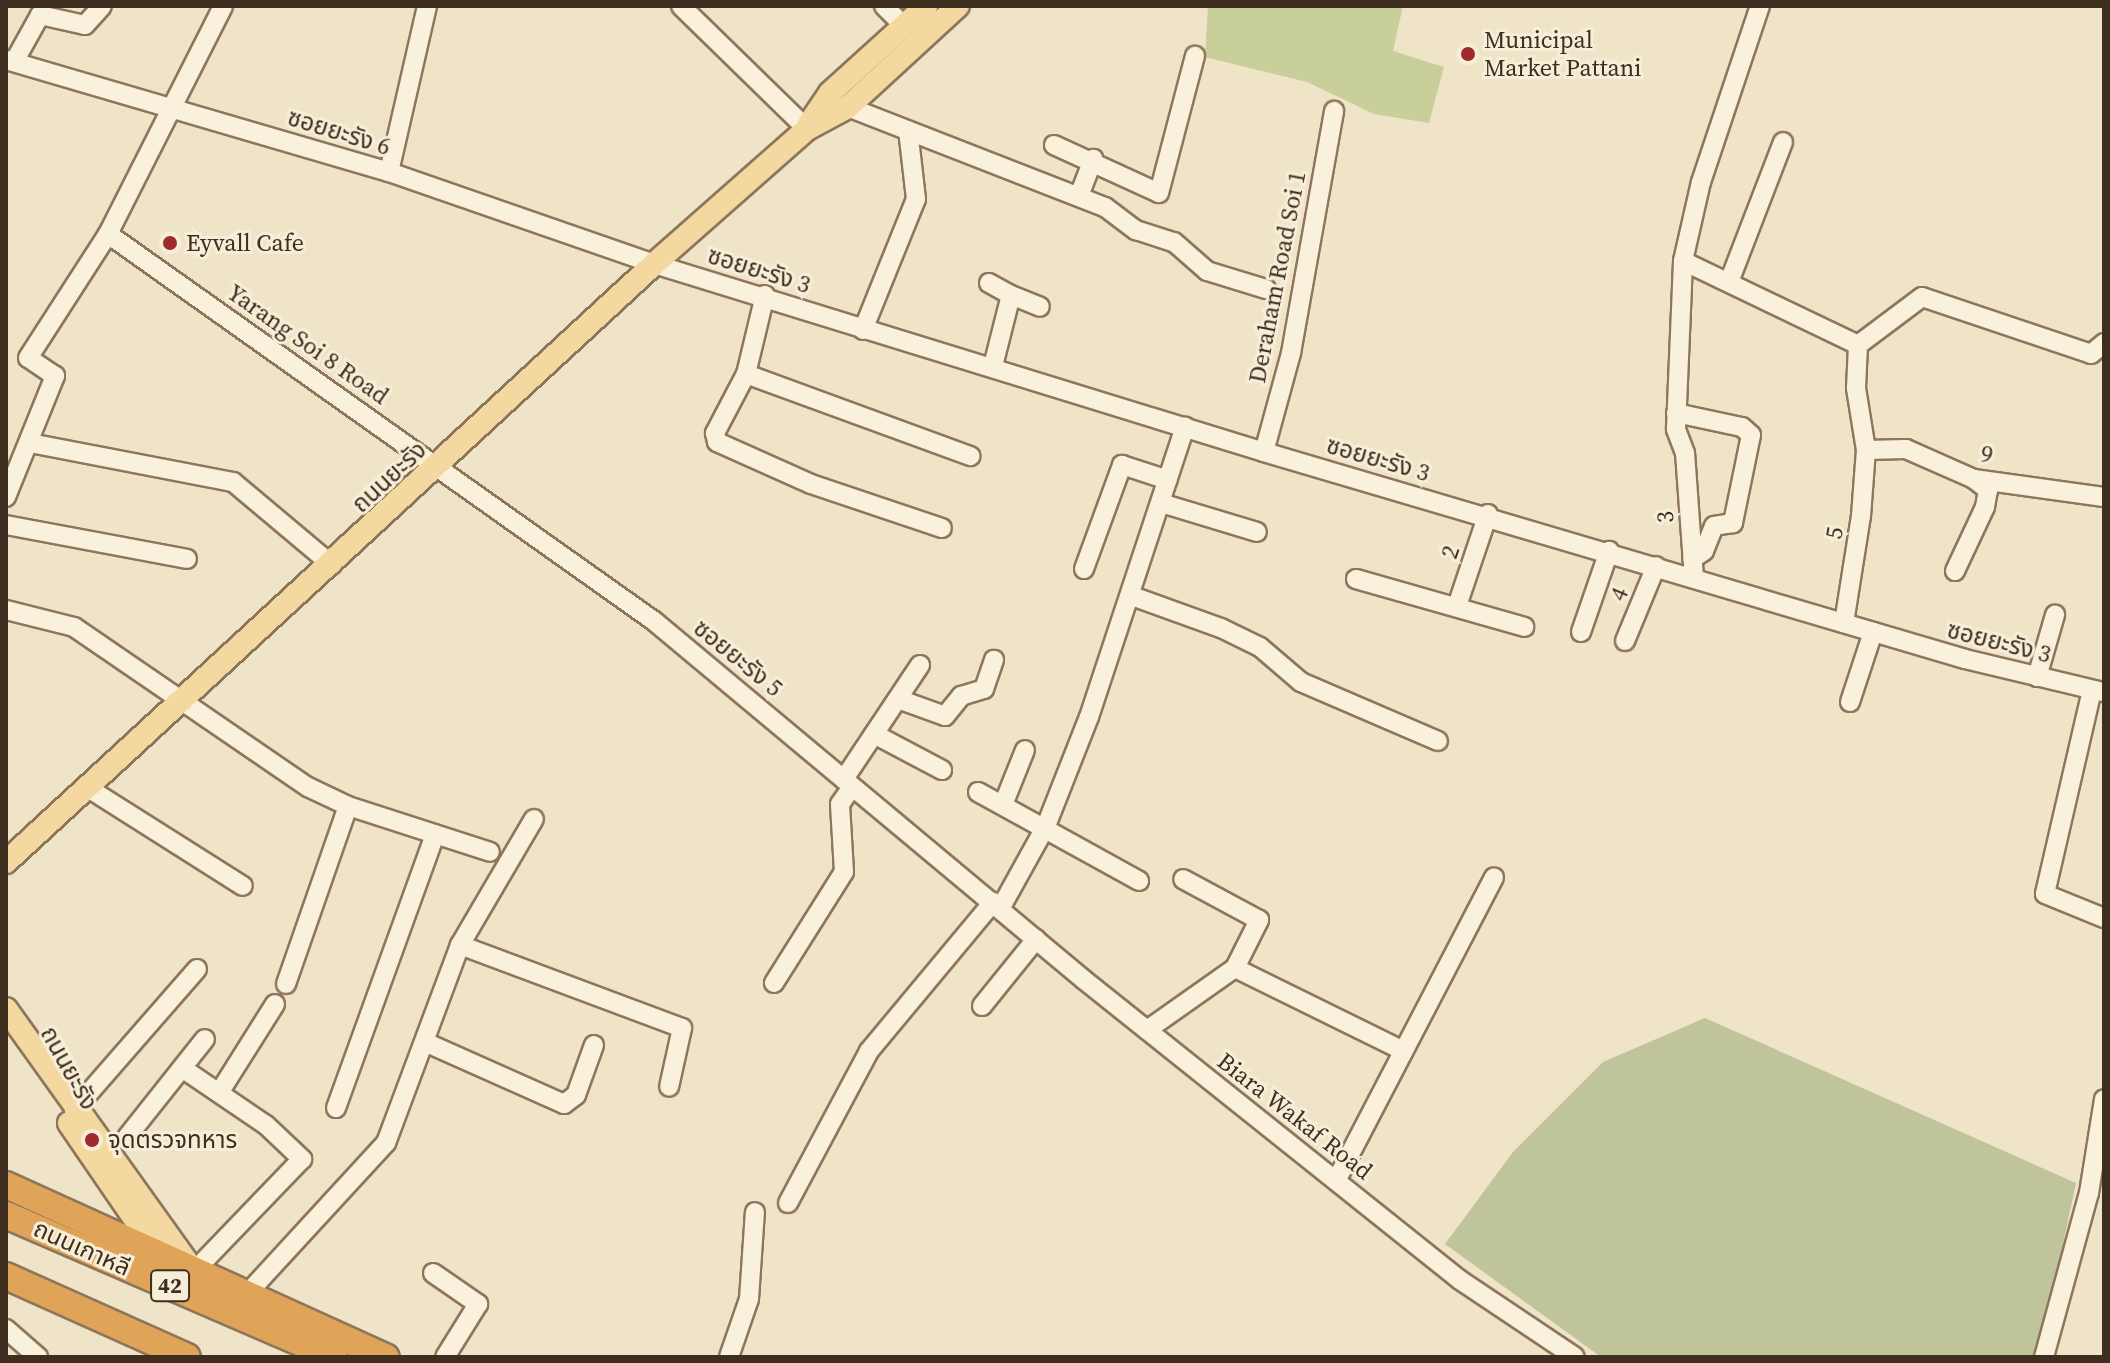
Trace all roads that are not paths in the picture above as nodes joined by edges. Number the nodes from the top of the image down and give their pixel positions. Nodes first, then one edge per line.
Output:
1 (102, 6) edge
2 (223, 6) edge
3 (427, 6) edge
4 (884, 6) edge
5 (926, 6) edge
6 (958, 6) edge
7 (1760, 6) edge
8 (682, 7) edge
9 (904, 26) junction
10 (1195, 56) dead end
11 (10, 61) edge
12 (168, 107) junction
13 (848, 107) junction
14 (1334, 111) dead end
15 (807, 129) junction
16 (908, 130) junction
17 (1783, 142) dead end
18 (1054, 145) dead end
19 (1093, 159) junction
20 (389, 172) junction
21 (1079, 196) junction
22 (108, 234) junction
23 (1683, 261) junction
24 (654, 264) junction
25 (1729, 282) junction
26 (989, 283) dead end
27 (1266, 289) dead end
28 (765, 295) junction
29 (1011, 295) junction
30 (1040, 307) dead end
31 (863, 330) junction
32 (2104, 343) edge
33 (1858, 345) junction
34 (993, 366) junction
35 (746, 374) junction
36 (1676, 413) junction
37 (1185, 426) junction
38 (30, 443) junction
39 (1866, 450) junction
40 (1264, 452) junction
41 (970, 456) dead end
42 (441, 465) junction
43 (1974, 479) junction
44 (1168, 480) junction
45 (6, 497) edge
46 (2104, 497) edge
47 (1161, 503) junction
48 (1488, 514) junction
49 (6, 525) edge
50 (942, 528) dead end
51 (1257, 532) dead end
52 (1609, 551) junction
53 (187, 559) dead end
54 (332, 565) junction
55 (1656, 566) junction
56 (1693, 568) junction
57 (1084, 569) dead end
58 (1955, 571) dead end
59 (1356, 579) dead end
60 (1132, 596) junction
61 (1457, 606) junction
62 (6, 610) edge
63 (2055, 615) dead end
64 (1844, 623) junction
65 (1524, 627) dead end
66 (1581, 632) dead end
67 (1873, 632) junction
68 (1625, 641) dead end
69 (994, 660) dead end
70 (920, 665) dead end
71 (2037, 677) junction
72 (2098, 691) edge
73 (898, 699) junction
74 (1850, 702) dead end
75 (182, 703) junction
76 (874, 734) junction
77 (1438, 741) dead end
78 (1025, 750) dead end
79 (942, 770) dead end
80 (848, 783) junction
81 (88, 788) junction
82 (978, 792) dead end
83 (1003, 805) junction
84 (348, 806) junction
85 (534, 819) dead end
86 (1046, 826) junction
87 (435, 834) junction
88 (490, 852) dead end
89 (6, 862) edge
90 (1494, 877) dead end
91 (1183, 879) dead end
92 (1139, 881) dead end
93 (243, 886) dead end
94 (996, 906) junction
95 (2104, 918) edge
96 (1036, 939) junction
97 (460, 945) junction
98 (1235, 968) junction
99 (197, 969) dead end
100 (774, 983) dead end
101 (286, 984) dead end
102 (275, 1004) dead end
103 (982, 1006) dead end
104 (11, 1017) edge
105 (1147, 1030) junction
106 (205, 1039) dead end
107 (427, 1043) junction
108 (594, 1045) dead end
109 (1404, 1051) junction
110 (182, 1068) junction
111 (669, 1087) dead end
112 (219, 1093) junction
113 (2104, 1099) edge
114 (336, 1108) dead end
115 (74, 1110) junction
116 (127, 1137) dead end
117 (1337, 1179) junction
118 (6, 1185) edge
119 (115, 1191) junction
120 (2096, 1195) edge
121 (6, 1198) edge
122 (788, 1203) dead end
123 (755, 1212) dead end
124 (6, 1215) edge
125 (82, 1222) junction
126 (160, 1256) junction
127 (197, 1268) junction
128 (433, 1273) dead end
129 (6, 1276) edge
130 (246, 1295) junction
131 (6, 1329) edge
132 (162, 1349) edge
133 (38, 1357) edge
134 (187, 1357) edge
135 (334, 1357) edge
136 (386, 1357) edge
137 (445, 1357) edge
138 (729, 1357) edge
139 (1575, 1357) edge
140 (2044, 1357) edge

1 - 11 street
2 - 12 street
3 - 20 street
4 - 9 street
5 - 9 main road, ถนนยะรัง
6 - 13 main road, ถนนยะรัง
7 - 23 street, 3
8 - 15 street
9 - 15 main road, ถนนยะรัง
10 - 19 street
11 - 12 street, ซอยยะรัง 6
12 - 20 street, ซอยยะรัง 6
12 - 22 street
13 - 15 main road, ถนนยะรัง
13 - 16 street
14 - 40 street, Deraham Road Soi 1
15 - 24 main road, ถนนยะรัง
16 - 21 street
16 - 31 street
17 - 25 street
18 - 19 street
19 - 21 street
20 - 24 street, ซอยยะรัง 6
21 - 27 street
22 - 38 street
22 - 42 street, Yarang Soi 8 Road
23 - 25 street
23 - 36 street, 3
24 - 28 street, ซอยยะรัง 3
24 - 42 main road, ถนนยะรัง
25 - 33 street
26 - 29 street
28 - 31 street, ซอยยะรัง 3
28 - 35 street
29 - 30 street
29 - 34 street
31 - 34 street, ซอยยะรัง 3
32 - 33 street
33 - 39 street, 5
34 - 37 street, ซอยยะรัง 3
35 - 41 street
35 - 50 street
36 - 56 street, 3
36 - 56 street
37 - 40 street, ซอยยะรัง 3
37 - 44 street
38 - 45 street
38 - 54 street
39 - 43 street, 9
39 - 64 street, 5
40 - 48 street, ซอยยะรัง 3
42 - 54 main road, ถนนยะรัง
42 - 80 street, ซอยยะรัง 5
43 - 46 street, 9
43 - 58 street
44 - 47 street
44 - 57 street
47 - 51 street
47 - 60 street
48 - 52 street, ซอยยะรัง 3
48 - 61 street, 2
49 - 53 street
52 - 55 street, ซอยยะรัง 3
52 - 66 street
54 - 75 main road, ถนนยะรัง
55 - 56 street, ซอยยะรัง 3
55 - 68 street, 4
56 - 64 street, ซอยยะรัง 3
59 - 61 street
60 - 77 street
60 - 86 street
61 - 65 street
62 - 75 street
63 - 71 street
64 - 67 street, ซอยยะรัง 3
67 - 71 street, ซอยยะรัง 3
67 - 74 street
69 - 73 street
70 - 73 street
71 - 72 street, ซอยยะรัง 3
72 - 95 street
73 - 76 street
75 - 81 main road, ถนนยะรัง
75 - 84 street
76 - 79 street
76 - 80 street
78 - 83 street
80 - 94 street, ซอยยะรัง 5
80 - 100 street
81 - 89 main road, ถนนยะรัง
81 - 93 street
82 - 83 street
83 - 86 street
84 - 87 street
84 - 101 street
85 - 97 street
86 - 92 street
86 - 94 street
87 - 88 street
87 - 114 street
90 - 109 street
91 - 98 street
94 - 96 street, Biara Wakaf Road
94 - 122 street
96 - 103 street
96 - 105 street, Biara Wakaf Road
97 - 107 street
97 - 111 street
98 - 105 street
98 - 109 street
99 - 115 street
102 - 112 street
104 - 115 main road, ถนนยะรัง
104 - 119 main road, ถนนยะรัง
105 - 117 street, Biara Wakaf Road
106 - 110 street
107 - 108 street
107 - 130 street
109 - 117 street
110 - 112 street
110 - 116 street
112 - 127 street
113 - 120 street
115 - 127 main road, ถนนยะรัง
117 - 139 street, Biara Wakaf Road
118 - 125 highway
119 - 125 main road
119 - 126 main road, ถนนยะรัง
120 - 140 street
121 - 125 highway
123 - 138 street
124 - 135 highway, ถนนเกาหลี / 42
125 - 126 highway
126 - 127 highway
127 - 130 highway
128 - 137 street
129 - 132 highway
130 - 136 highway
131 - 133 street
132 - 134 highway

